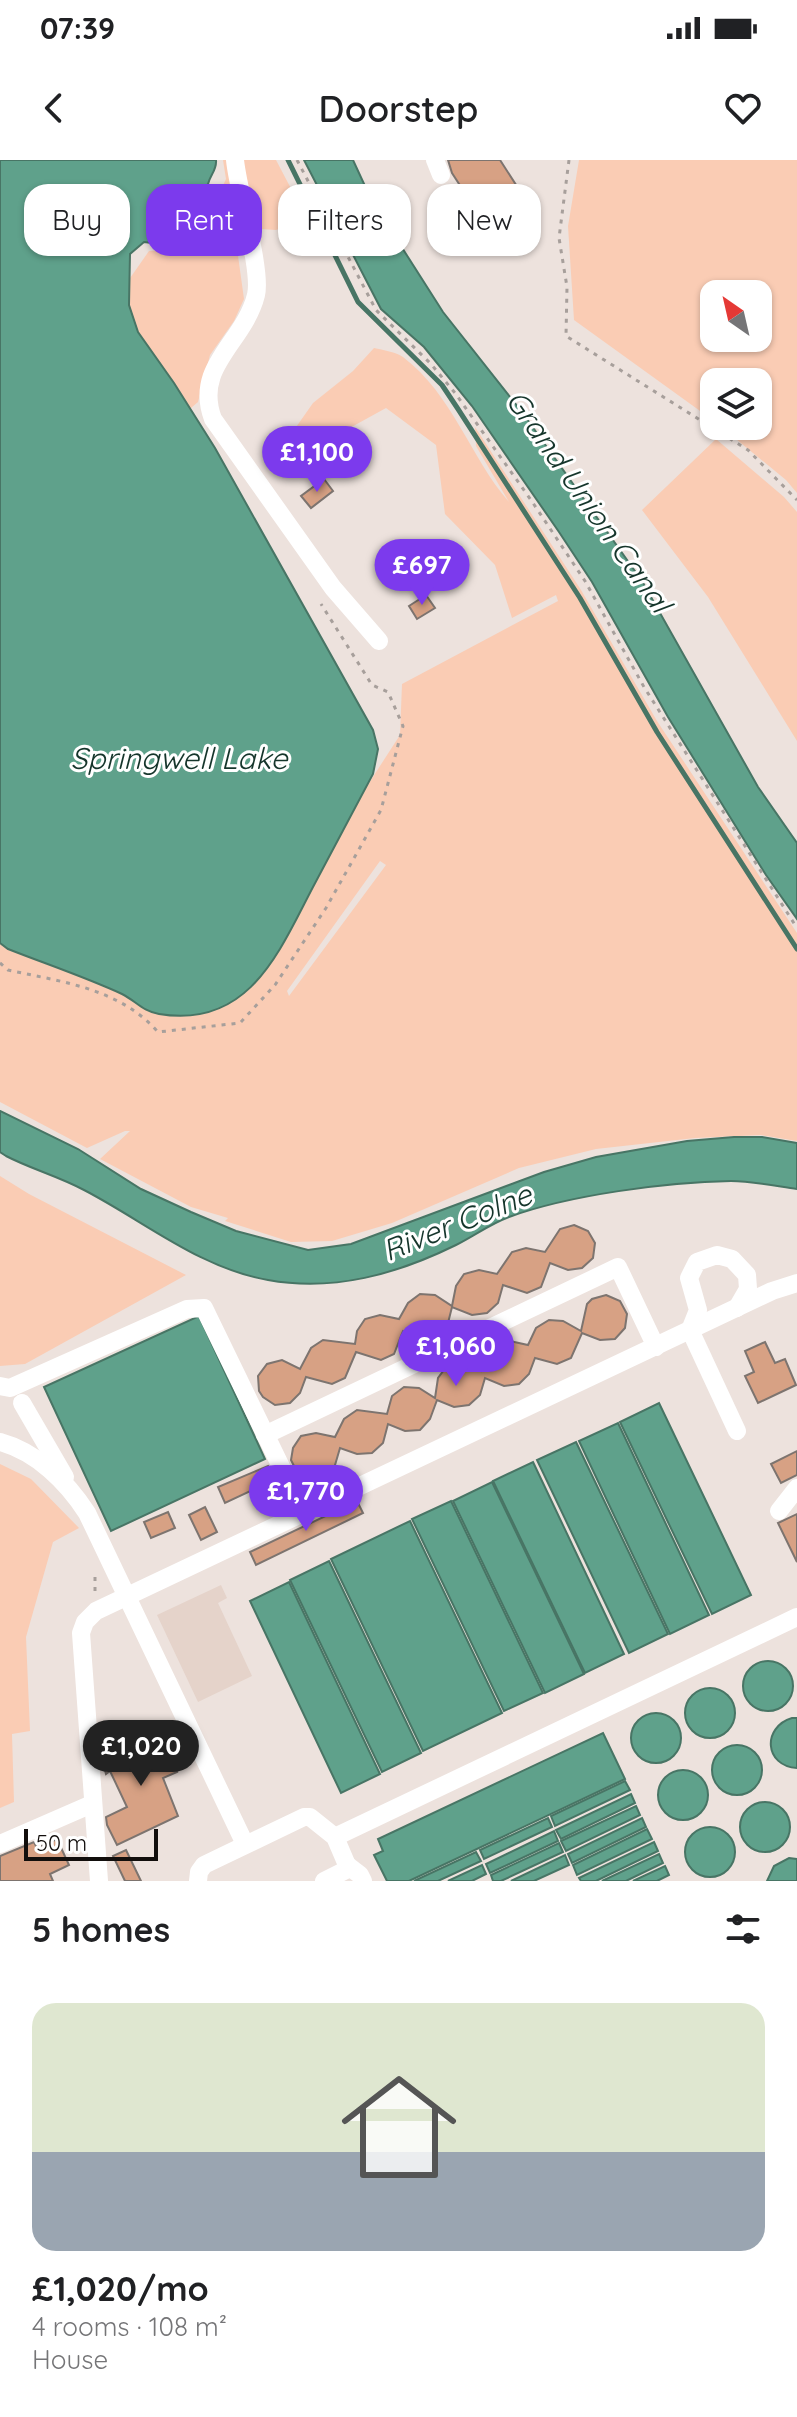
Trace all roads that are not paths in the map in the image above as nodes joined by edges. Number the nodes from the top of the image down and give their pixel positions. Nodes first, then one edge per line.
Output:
1 (235, 160) edge
2 (379, 641) dead end
3 (797, 1283) edge
4 (737, 1308) junction
5 (690, 1330) junction
6 (656, 1347) junction
7 (5, 1387) edge
8 (22, 1403) junction
9 (737, 1431) dead end
10 (265, 1435) junction
11 (3, 1443) edge
12 (797, 1488) edge
13 (77, 1498) junction
14 (779, 1511) dead end
15 (303, 1512) junction
16 (127, 1595) junction
17 (794, 1620) edge
18 (92, 1804) junction
19 (335, 1837) junction
20 (0, 1844) edge
21 (245, 1844) junction
22 (347, 1865) junction
23 (99, 1881) edge
24 (198, 1881) edge
25 (324, 1881) edge
26 (363, 1881) edge

1 - 2 lane
3 - 4 lane
4 - 5 lane
4 - 5 lane
5 - 6 lane
5 - 9 lane
6 - 10 lane
6 - 15 lane
7 - 8 lane
7 - 10 lane
8 - 11 lane
8 - 13 lane
10 - 15 lane
11 - 13 lane
12 - 14 lane
13 - 16 lane
15 - 16 lane
16 - 18 lane
16 - 21 lane
17 - 19 lane
18 - 20 lane
18 - 23 lane
19 - 21 lane
19 - 22 lane
21 - 24 lane
22 - 25 lane
22 - 26 lane

